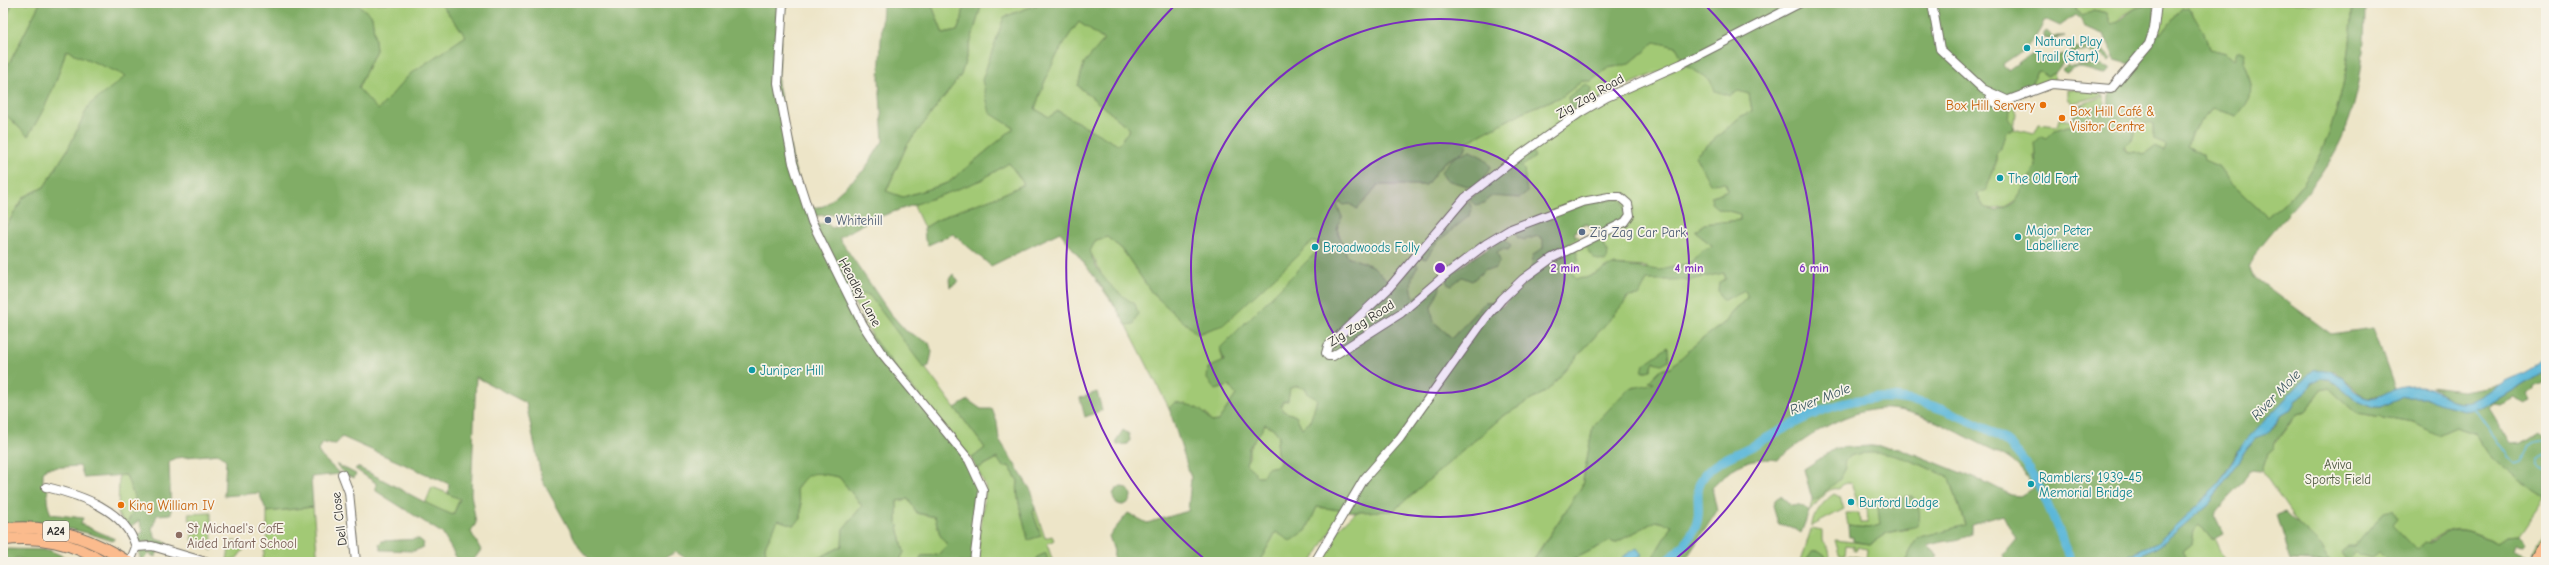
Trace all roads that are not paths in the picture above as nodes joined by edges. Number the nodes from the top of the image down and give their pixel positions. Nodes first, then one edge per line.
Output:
1 (783, 3) edge
2 (1800, 3) edge
3 (1932, 3) edge
4 (2157, 3) edge
5 (342, 474) dead end
6 (46, 487) dead end
7 (3, 529) edge
8 (3, 540) edge
9 (2546, 542) edge
10 (136, 547) junction
11 (105, 548) junction
12 (102, 562) edge
13 (105, 562) edge
14 (129, 562) edge
15 (206, 562) edge
16 (356, 562) edge
17 (974, 562) edge
18 (1315, 562) edge
19 (2536, 562) edge

1 - 17 street, Headley Lane
2 - 18 street, Zig Zag Road
3 - 4 street
5 - 16 street, Dell Close
6 - 10 street
7 - 11 highway, A24
8 - 12 highway, A24
9 - 19 main road
10 - 14 street
10 - 15 street
11 - 13 street
11 - 14 highway, A24

